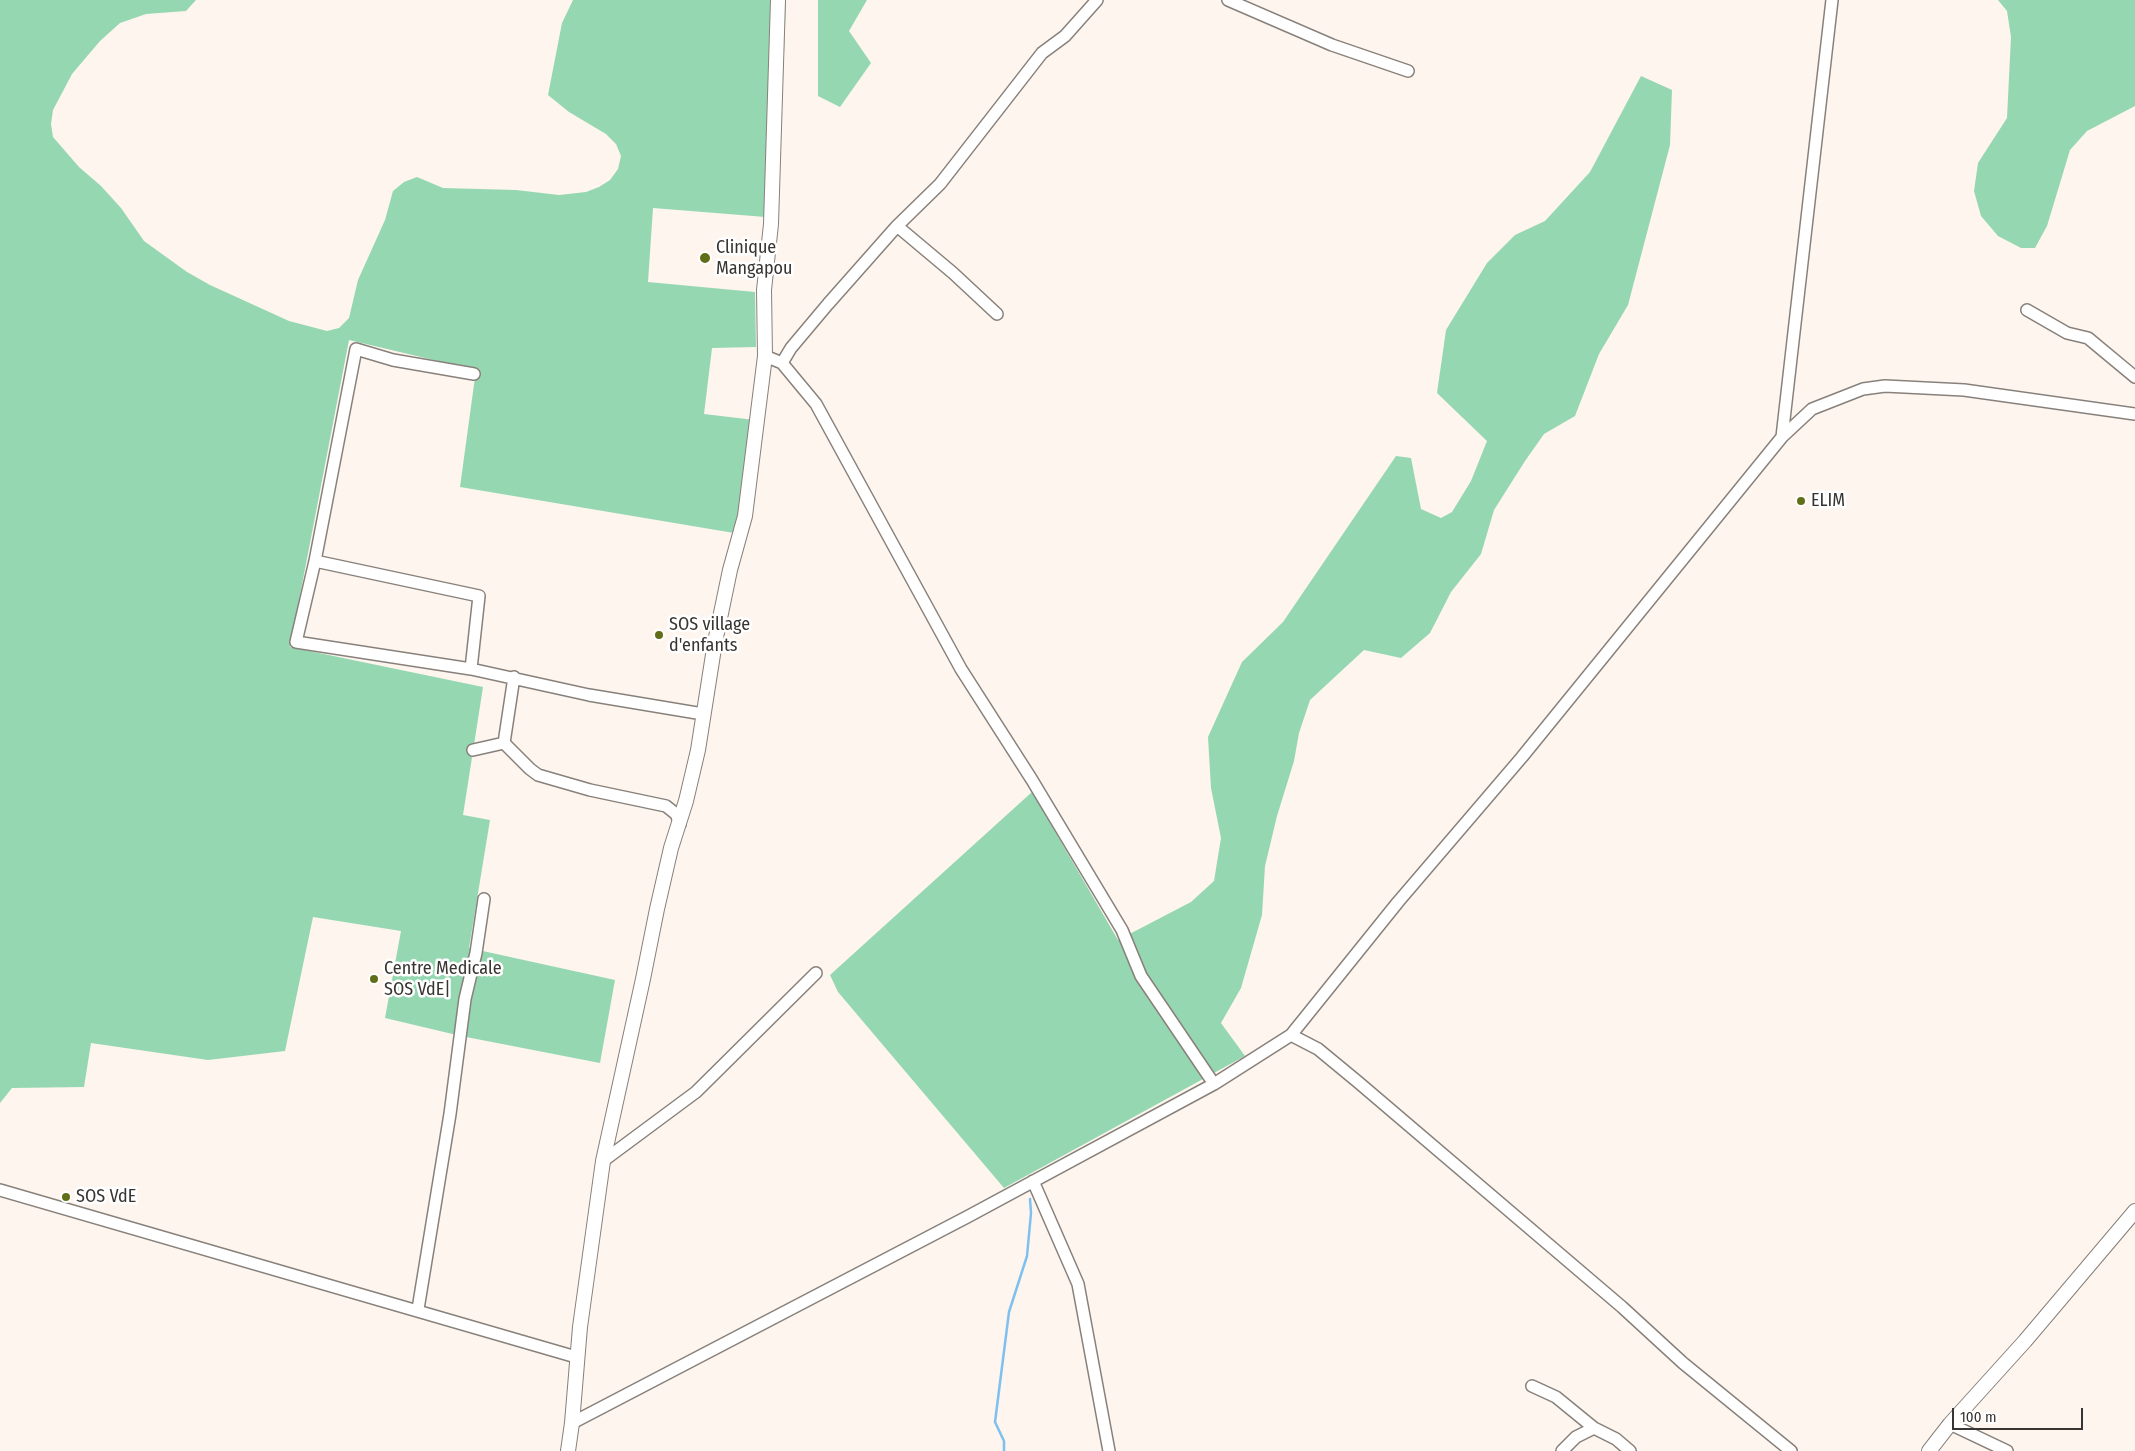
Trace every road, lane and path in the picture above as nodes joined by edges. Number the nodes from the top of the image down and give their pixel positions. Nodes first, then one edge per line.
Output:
1 (778, 0) edge
2 (1097, 0) edge
3 (1228, 0) edge
4 (1832, 0) edge
5 (1408, 71) dead end
6 (897, 226) junction
7 (2027, 310) dead end
8 (996, 314) dead end
9 (765, 356) junction
10 (782, 363) junction
11 (474, 374) dead end
12 (2135, 377) edge
13 (2135, 414) edge
14 (1782, 437) junction
15 (314, 561) junction
16 (471, 668) junction
17 (514, 677) junction
18 (703, 714) junction
19 (504, 744) junction
20 (473, 750) dead end
21 (680, 824) junction
22 (484, 899) dead end
23 (816, 972) dead end
24 (1291, 1036) junction
25 (1214, 1084) junction
26 (603, 1161) junction
27 (1032, 1181) junction
28 (0, 1190) edge
29 (2135, 1211) edge
30 (418, 1309) junction
31 (576, 1357) junction
32 (1532, 1386) dead end
33 (572, 1424) junction
34 (1950, 1424) junction
35 (1594, 1428) junction
36 (568, 1451) edge
37 (1109, 1451) edge
38 (1562, 1451) edge
39 (1630, 1451) edge
40 (1791, 1451) edge
41 (1929, 1451) edge
42 (2007, 1451) edge

1 - 9 main road
2 - 6 street
3 - 5 street
4 - 14 street
6 - 8 street
6 - 10 street
7 - 12 street
9 - 10 street
9 - 18 main road
10 - 25 street
11 - 15 street
13 - 14 street
14 - 24 street
15 - 16 street
15 - 16 street
16 - 17 street
17 - 18 street
17 - 19 street
18 - 21 main road
19 - 20 street
19 - 21 street
21 - 26 main road
22 - 30 street
23 - 26 street
24 - 25 street
24 - 40 street
25 - 27 street
26 - 31 main road
27 - 33 street
27 - 37 street
28 - 30 street
29 - 34 main road
30 - 31 street
31 - 33 main road
32 - 35 street
33 - 36 main road
34 - 41 main road
34 - 42 street
35 - 38 street
35 - 39 street

